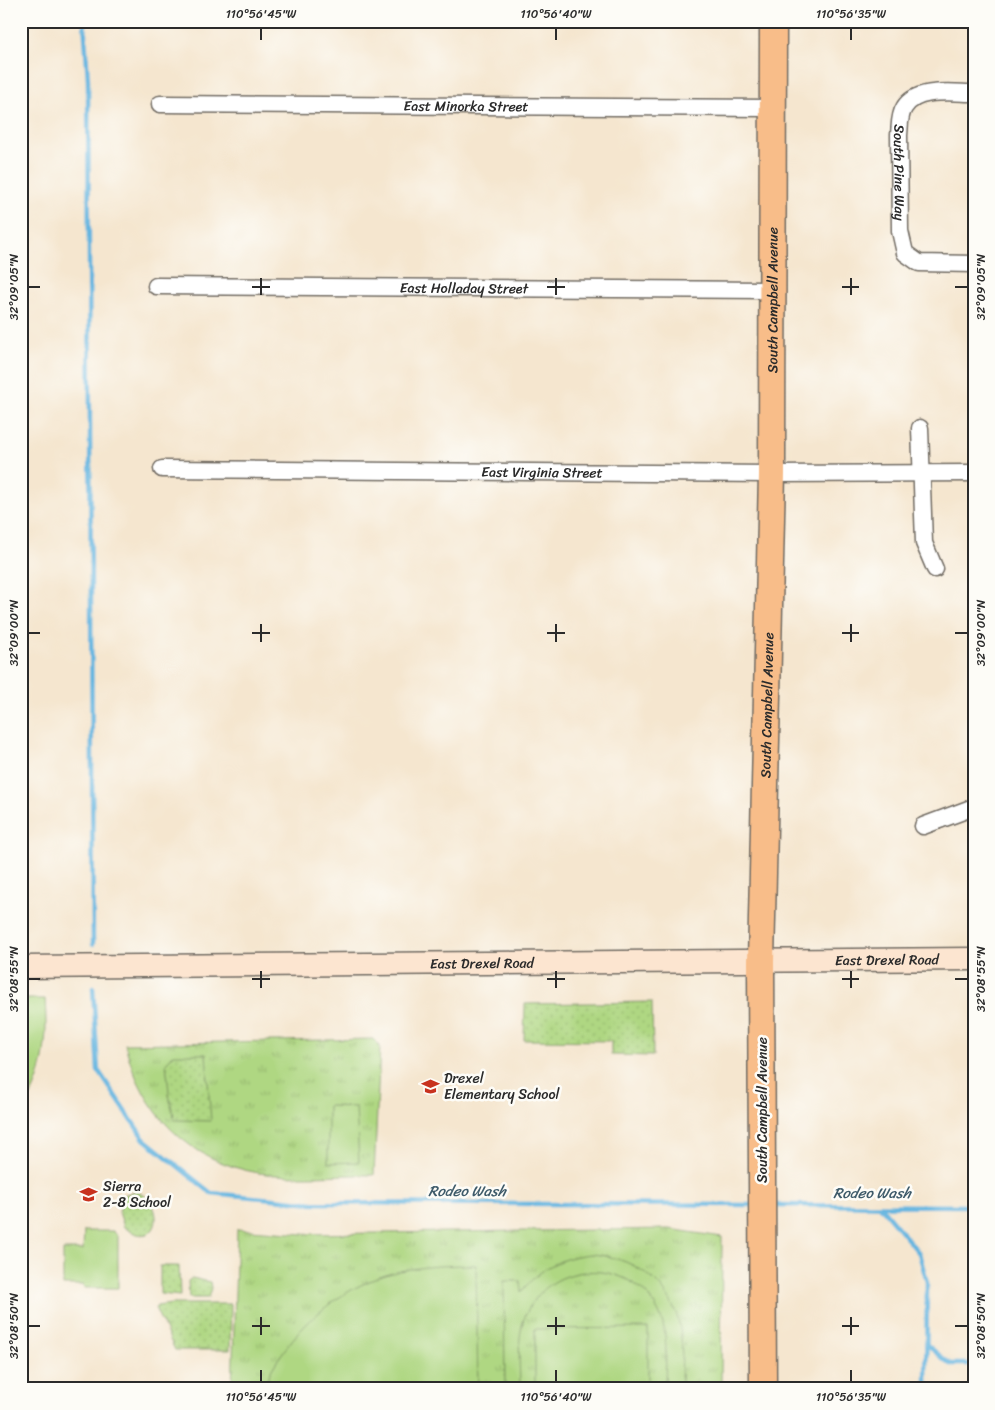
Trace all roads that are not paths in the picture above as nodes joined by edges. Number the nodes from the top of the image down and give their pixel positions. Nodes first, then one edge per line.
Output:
1 (773, 21) edge
2 (974, 93) edge
3 (160, 104) dead end
4 (773, 108) junction
5 (974, 264) edge
6 (156, 286) dead end
7 (772, 290) junction
8 (920, 428) dead end
9 (162, 469) dead end
10 (921, 473) junction
11 (974, 473) edge
12 (772, 474) junction
13 (935, 569) dead end
14 (974, 807) edge
15 (923, 826) dead end
16 (974, 959) edge
17 (761, 962) junction
18 (21, 967) edge
19 (763, 1389) edge

1 - 4 main road, South Campbell Avenue
2 - 5 street, South Pine Way
3 - 4 street, East Minorka Street
4 - 7 main road, South Campbell Avenue
6 - 7 street, East Holladay Street
7 - 12 main road, South Campbell Avenue
8 - 10 street
9 - 12 street, East Virginia Street
10 - 11 street, East Virginia Street
10 - 12 street, East Virginia Street
10 - 13 street
12 - 17 main road, South Campbell Avenue
14 - 15 street
16 - 17 street, East Drexel Road
17 - 18 street, East Drexel Road
17 - 19 main road, South Campbell Avenue

